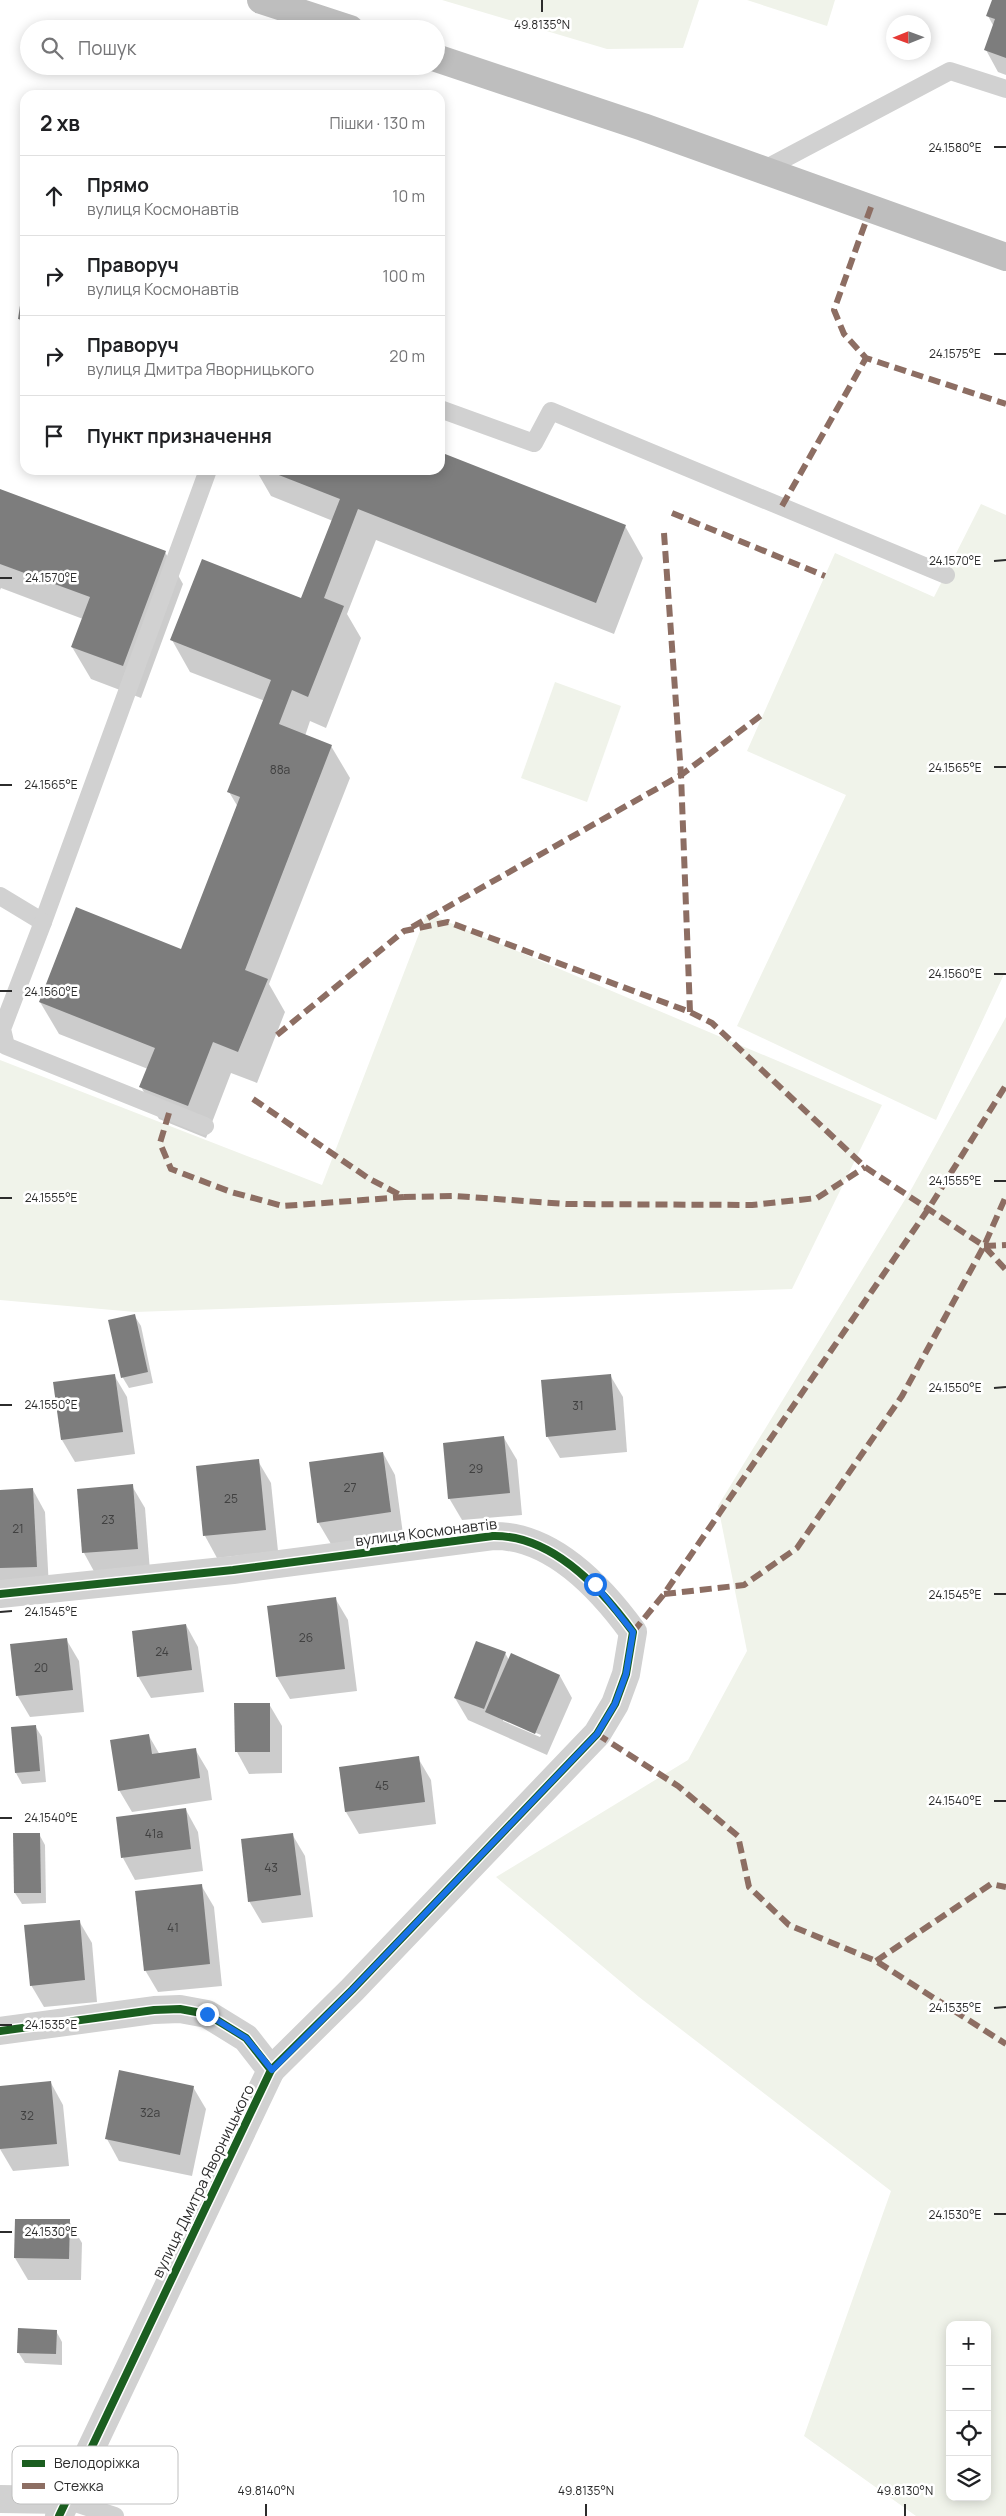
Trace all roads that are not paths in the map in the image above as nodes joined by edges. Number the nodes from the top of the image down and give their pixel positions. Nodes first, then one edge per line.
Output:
1 (261, 0) edge
2 (322, 20) edge
3 (445, 61) edge
4 (1006, 88) edge
5 (763, 170) junction
6 (1006, 257) edge
7 (445, 410) edge
8 (206, 475) edge
9 (946, 575) dead end
10 (0, 896) edge
11 (43, 922) junction
12 (205, 1126) dead end
13 (0, 1594) edge
14 (0, 2031) edge
15 (272, 2070) junction
16 (92, 2446) edge
17 (34, 2504) edge
18 (62, 2508) edge
19 (115, 2516) edge

1 - 2 highway
3 - 5 highway
4 - 5 lane
5 - 6 highway
7 - 9 lane
8 - 11 lane
10 - 11 lane
11 - 12 lane
13 - 15 street, вулиця Космонавтів
14 - 15 street
15 - 16 street, вулиця Дмитра Яворницького
17 - 18 street
18 - 19 lane

